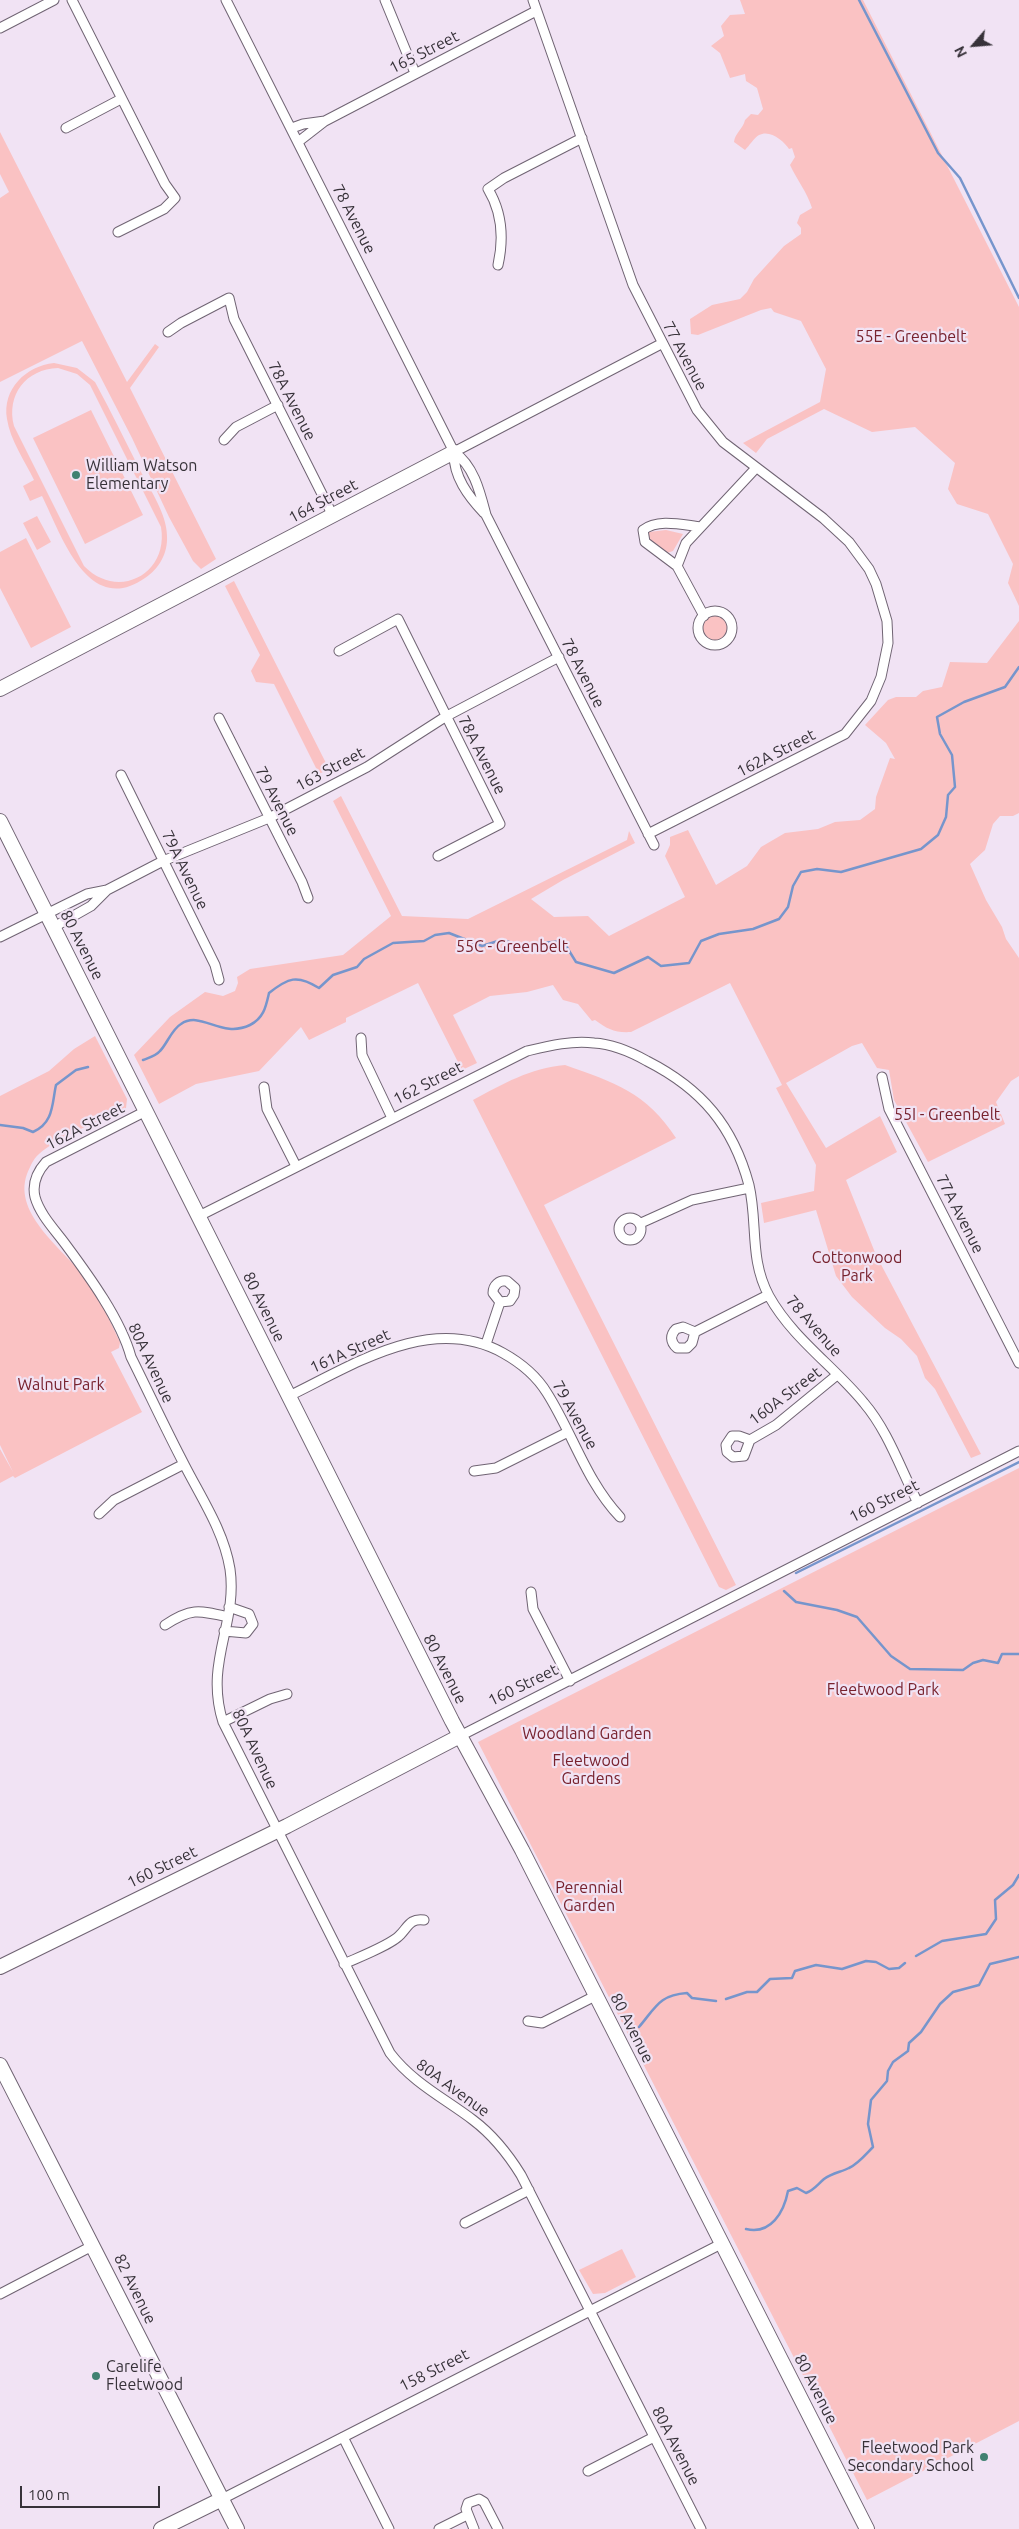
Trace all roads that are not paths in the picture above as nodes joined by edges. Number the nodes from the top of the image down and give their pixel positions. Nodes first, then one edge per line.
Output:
1 (54, 0) edge
2 (72, 0) edge
3 (226, 0) edge
4 (385, 0) edge
5 (533, 0) edge
6 (536, 11) junction
7 (0, 28) edge
8 (415, 73) junction
9 (121, 99) junction
10 (325, 121) junction
11 (66, 128) dead end
12 (292, 128) junction
13 (582, 138) junction
14 (298, 142) junction
15 (118, 232) dead end
16 (498, 265) dead end
17 (168, 332) dead end
18 (661, 344) junction
19 (278, 405) junction
20 (224, 440) dead end
21 (454, 452) junction
22 (756, 468) junction
23 (486, 515) junction
24 (333, 516) junction
25 (701, 526) junction
26 (677, 566) junction
27 (704, 616) dead end
28 (339, 651) dead end
29 (559, 657) junction
30 (884, 665) joint
31 (0, 689) edge
32 (445, 717) junction
33 (219, 718) dead end
34 (121, 775) dead end
35 (269, 818) junction
36 (0, 821) edge
37 (648, 834) junction
38 (654, 845) dead end
39 (438, 856) dead end
40 (163, 861) junction
41 (107, 890) junction
42 (308, 898) dead end
43 (47, 914) junction
44 (54, 927) junction
45 (0, 937) edge
46 (219, 980) dead end
47 (361, 1038) dead end
48 (882, 1077) dead end
49 (678, 1080) joint
50 (264, 1087) dead end
51 (146, 1111) junction
52 (392, 1118) junction
53 (296, 1166) junction
54 (749, 1188) junction
55 (199, 1216) junction
56 (641, 1223) dead end
57 (51, 1224) joint
58 (768, 1295) junction
59 (500, 1302) dead end
60 (695, 1332) dead end
61 (486, 1344) junction
62 (1019, 1363) edge
63 (837, 1376) junction
64 (289, 1396) junction
65 (568, 1432) junction
66 (750, 1440) dead end
67 (1019, 1451) edge
68 (184, 1464) junction
69 (474, 1471) dead end
70 (918, 1503) junction
71 (99, 1514) dead end
72 (620, 1517) dead end
73 (531, 1592) dead end
74 (229, 1607) junction
75 (228, 1617) junction
76 (165, 1625) dead end
77 (224, 1631) junction
78 (570, 1681) junction
79 (287, 1694) dead end
80 (223, 1722) junction
81 (460, 1736) junction
82 (277, 1830) junction
83 (424, 1920) dead end
84 (16, 1961) junction
85 (344, 1964) junction
86 (0, 1967) edge
87 (0, 1974) edge
88 (595, 1996) junction
89 (528, 2022) dead end
90 (0, 2065) edge
91 (529, 2190) junction
92 (465, 2223) dead end
93 (723, 2243) junction
94 (94, 2245) junction
95 (0, 2294) edge
96 (590, 2310) junction
97 (343, 2436) junction
98 (654, 2437) junction
99 (588, 2471) dead end
100 (222, 2499) junction
101 (467, 2515) junction
102 (161, 2529) edge
103 (237, 2529) edge
104 (389, 2529) edge
105 (439, 2529) edge
106 (474, 2529) edge
107 (498, 2529) edge
108 (701, 2529) edge
109 (867, 2529) edge

1 - 7 street
2 - 9 street
3 - 12 street, 78 Avenue
4 - 8 street
5 - 6 street, 77 Avenue
6 - 8 street, 165 Street
6 - 13 street, 77 Avenue
8 - 10 street, 165 Street
9 - 11 street
9 - 15 street
10 - 12 street, 165 Street
10 - 14 street, 165 Street
12 - 14 street, 78 Avenue
13 - 16 street
13 - 18 street, 77 Avenue
14 - 21 street, 78 Avenue
17 - 19 street, 78A Avenue
18 - 21 street, 164 Street
18 - 22 street, 77 Avenue
19 - 20 street
19 - 24 street, 78A Avenue
21 - 23 street, 78 Avenue
21 - 23 street, 78 Avenue
21 - 24 street, 164 Street
22 - 25 street
22 - 30 street, 77 Avenue
23 - 29 street, 78 Avenue
24 - 31 street, 164 Street
25 - 26 street
25 - 26 street
26 - 27 street
28 - 32 street, 78A Avenue
29 - 32 street, 163 Street
29 - 37 street, 78 Avenue
30 - 37 street, 162A Street
32 - 35 street, 163 Street
32 - 39 street, 78A Avenue
33 - 35 street, 79 Avenue
34 - 40 street, 79A Avenue
35 - 40 street, 163 Street
35 - 42 street, 79 Avenue
36 - 43 street, 80 Avenue
37 - 38 street, 78 Avenue
40 - 41 street, 163 Street
40 - 46 street, 79A Avenue
41 - 43 street, 163 Street
41 - 44 street, 163 Street
43 - 44 street, 80 Avenue
43 - 45 street, 163 Street
44 - 51 street, 80 Avenue
47 - 52 street
48 - 62 street, 77A Avenue
49 - 52 street, 162 Street
49 - 54 street, 78 Avenue
50 - 53 street
51 - 55 street, 80 Avenue
51 - 57 street, 162A Street
52 - 53 street, 162 Street
53 - 55 street, 162 Street
54 - 56 street
54 - 58 street, 78 Avenue
55 - 64 street, 80 Avenue
57 - 68 street, 80A Avenue
58 - 60 street
58 - 63 street, 78 Avenue
59 - 61 street
61 - 64 street, 161A Street
61 - 65 street, 79 Avenue
63 - 66 street, 160A Street
63 - 70 street, 78 Avenue
64 - 81 street, 80 Avenue
65 - 69 street
65 - 72 street, 79 Avenue
67 - 70 street, 160 Street
68 - 71 street
68 - 74 street, 80A Avenue
70 - 78 street, 160 Street
73 - 78 street
74 - 75 street, 80A Avenue
74 - 77 street
75 - 76 street
75 - 77 street, 80A Avenue
77 - 80 street, 80A Avenue
78 - 81 street, 160 Street
79 - 80 street
80 - 82 street, 80A Avenue
81 - 82 street, 160 Street
81 - 88 street, 80 Avenue
82 - 84 street, 160 Street
82 - 85 street, 80A Avenue
83 - 85 street
84 - 86 street, 160 Street
84 - 87 street, 160 Street
85 - 91 street, 80A Avenue
88 - 89 street
88 - 93 street, 80 Avenue
90 - 94 street, 82 Avenue
91 - 92 street
91 - 96 street, 80A Avenue
93 - 96 street, 158 Street
93 - 109 street, 80 Avenue
94 - 95 street
94 - 100 street, 82 Avenue
96 - 97 street, 158 Street
96 - 98 street, 80A Avenue
97 - 100 street, 158 Street
97 - 104 street
98 - 99 street
98 - 108 street, 80A Avenue
100 - 102 street, 158 Street
100 - 103 street, 82 Avenue
101 - 105 street
101 - 106 street
101 - 107 street

